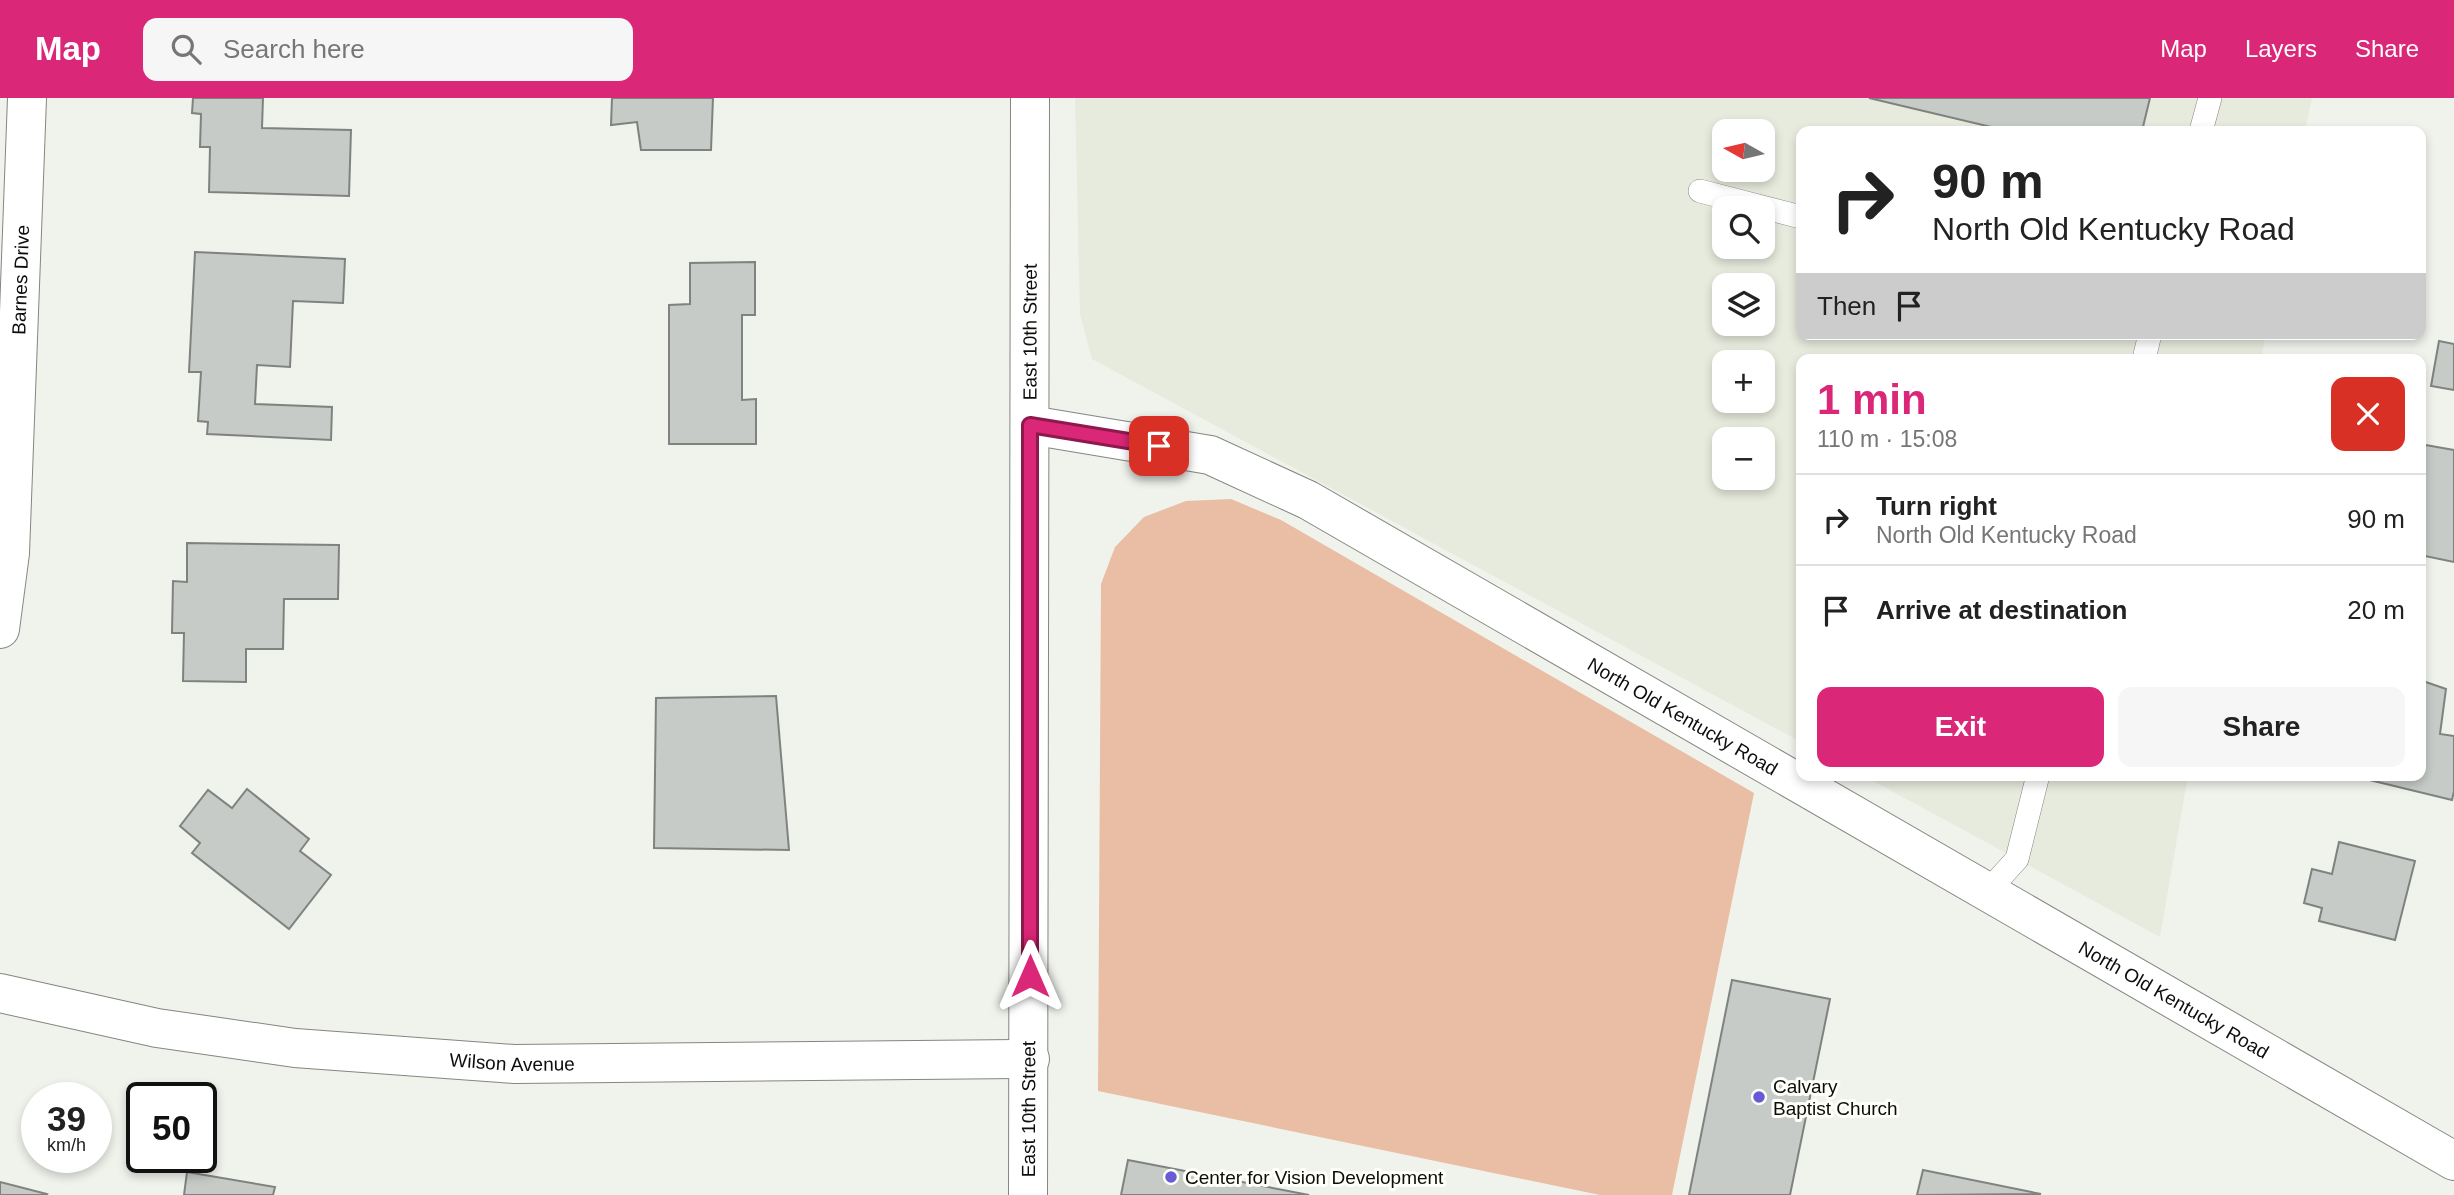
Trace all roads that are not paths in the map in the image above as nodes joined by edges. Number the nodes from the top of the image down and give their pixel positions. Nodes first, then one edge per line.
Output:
1 (27, 98) edge
2 (1030, 98) edge
3 (2210, 98) edge
4 (2203, 126) edge
5 (1700, 191) dead end
6 (1796, 216) edge
7 (1030, 425) junction
8 (0, 629) edge
9 (2036, 781) edge
10 (1987, 892) junction
11 (0, 993) edge
12 (1030, 1059) junction
13 (2454, 1161) edge
14 (1028, 1195) edge

1 - 8 street, Barnes Drive
2 - 7 street, East 10th Street
3 - 4 lane
5 - 6 lane
7 - 10 street, North Old Kentucky Road
7 - 12 street, East 10th Street
9 - 10 lane
10 - 13 street, North Old Kentucky Road
11 - 12 street, Wilson Avenue
12 - 14 street, East 10th Street

